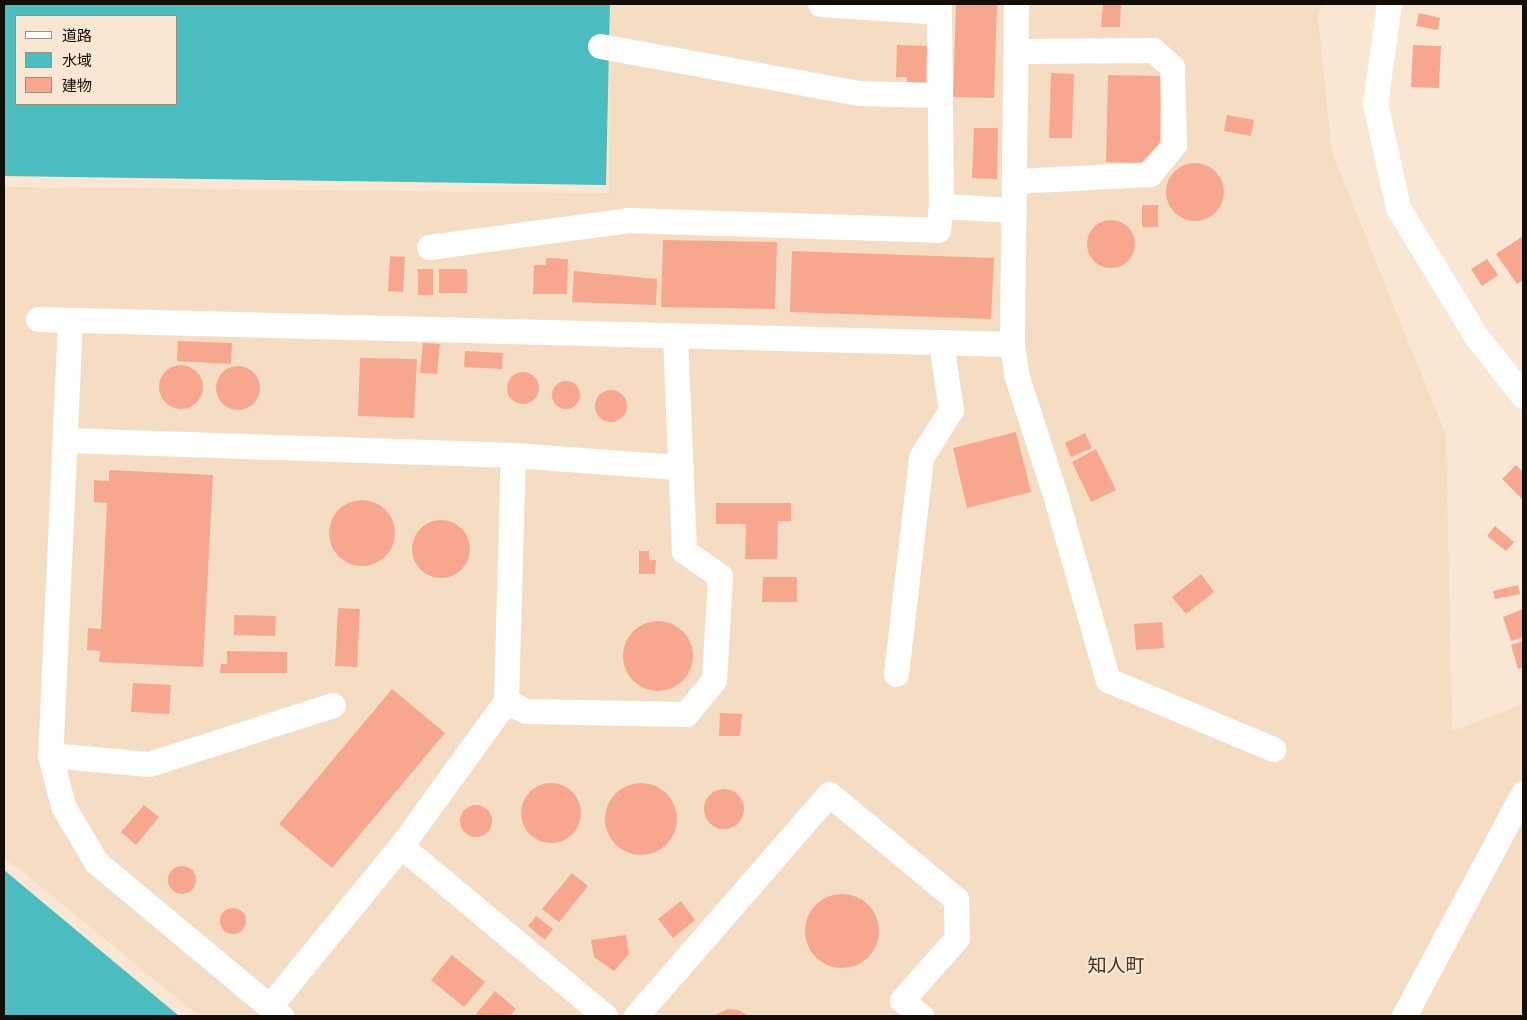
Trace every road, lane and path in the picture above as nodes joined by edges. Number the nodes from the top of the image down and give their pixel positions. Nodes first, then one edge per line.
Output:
1 (820, 4) edge
2 (1016, 4) edge
3 (1388, 4) edge
4 (939, 8) edge
5 (600, 46) dead end
6 (1016, 51) junction
7 (939, 95) junction
8 (1014, 181) junction
9 (941, 206) junction
10 (1014, 210) junction
11 (429, 248) dead end
12 (38, 319) dead end
13 (70, 320) junction
14 (675, 335) junction
15 (941, 342) junction
16 (1012, 344) junction
17 (1523, 396) edge
18 (64, 440) junction
19 (513, 455) junction
20 (678, 467) junction
21 (896, 674) dead end
22 (506, 701) junction
23 (333, 705) dead end
24 (1273, 748) dead end
25 (50, 755) junction
26 (1523, 793) edge
27 (401, 846) junction
28 (275, 1011) edge
29 (605, 1016) edge
30 (636, 1016) edge
31 (921, 1016) edge
32 (1404, 1016) edge

1 - 4 street
2 - 6 street
3 - 17 street
4 - 7 street
5 - 7 street
6 - 8 street
6 - 8 street
7 - 9 street
8 - 10 street
9 - 10 street
9 - 11 street
10 - 16 street
12 - 13 street
13 - 14 street
13 - 18 street
14 - 15 street
14 - 20 street
15 - 16 street
15 - 21 street
16 - 24 street
18 - 19 street
18 - 25 street
19 - 20 street
19 - 22 street
20 - 22 street
22 - 27 street
23 - 25 street
25 - 28 street
26 - 32 street
27 - 28 street
27 - 29 street
30 - 31 street

